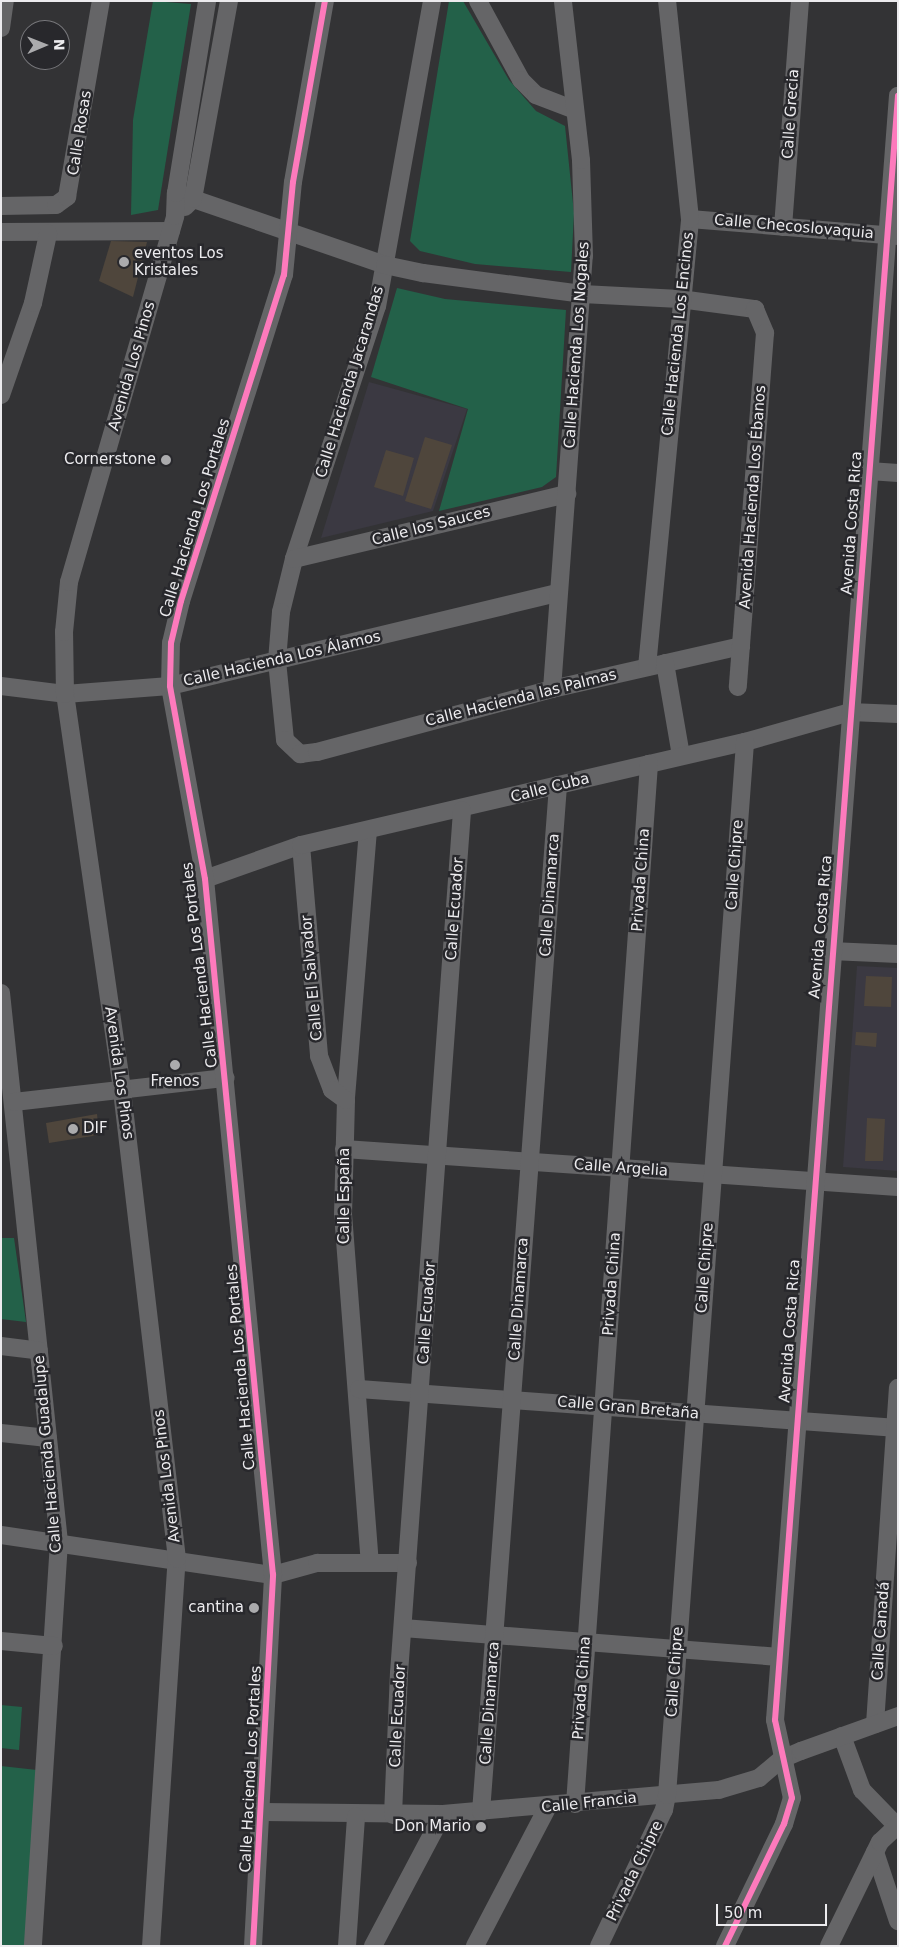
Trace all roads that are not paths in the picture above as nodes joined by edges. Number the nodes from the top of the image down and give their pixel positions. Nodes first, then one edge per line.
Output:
1 (5, 1) edge
2 (101, 1) edge
3 (229, 1) edge
4 (326, 1) edge
5 (432, 1) edge
6 (478, 1) edge
7 (563, 1) edge
8 (667, 1) edge
9 (800, 1) edge
10 (204, 4) edge
11 (1, 28) edge
12 (898, 96) edge
13 (573, 109) junction
14 (176, 192) junction
15 (193, 199) junction
16 (1, 206) edge
17 (690, 218) junction
18 (173, 223) junction
19 (783, 227) junction
20 (1, 232) edge
21 (288, 233) junction
22 (48, 234) junction
23 (892, 236) edge
24 (385, 265) junction
25 (582, 294) junction
26 (680, 299) junction
27 (1, 395) edge
28 (869, 471) junction
29 (898, 473) edge
30 (567, 494) junction
31 (294, 559) junction
32 (558, 593) junction
33 (742, 646) junction
34 (277, 661) junction
35 (665, 662) junction
36 (647, 667) junction
37 (1, 686) edge
38 (170, 686) junction
39 (738, 687) dead end
40 (552, 689) junction
41 (65, 694) junction
42 (850, 712) junction
43 (898, 714) edge
44 (745, 742) junction
45 (300, 754) joint
46 (681, 756) junction
47 (649, 764) junction
48 (558, 785) junction
49 (462, 810) junction
50 (368, 830) junction
51 (301, 845) junction
52 (205, 879) junction
53 (831, 951) junction
54 (898, 954) edge
55 (1, 993) edge
56 (226, 1078) junction
57 (122, 1089) junction
58 (346, 1100) junction
59 (14, 1102) junction
60 (344, 1149) junction
61 (438, 1155) junction
62 (530, 1162) junction
63 (620, 1168) junction
64 (711, 1174) junction
65 (813, 1183) junction
66 (898, 1187) edge
67 (1, 1346) edge
68 (39, 1351) junction
69 (898, 1388) edge
70 (359, 1389) junction
71 (421, 1392) junction
72 (512, 1398) junction
73 (605, 1406) junction
74 (695, 1414) junction
75 (795, 1421) junction
76 (896, 1428) edge
77 (1, 1433) edge
78 (48, 1438) junction
79 (1, 1535) edge
80 (59, 1542) junction
81 (177, 1559) junction
82 (370, 1562) junction
83 (408, 1563) junction
84 (273, 1575) junction
85 (403, 1628) junction
86 (495, 1634) junction
87 (1, 1640) edge
88 (585, 1641) junction
89 (54, 1646) junction
90 (676, 1648) junction
91 (779, 1657) junction
92 (898, 1716) edge
93 (875, 1724) junction
94 (842, 1736) junction
95 (782, 1759) junction
96 (667, 1795) junction
97 (575, 1804) junction
98 (547, 1808) junction
99 (263, 1812) junction
100 (481, 1812) junction
101 (443, 1814) junction
102 (393, 1815) junction
103 (356, 1816) junction
104 (897, 1825) edge
105 (874, 1852) junction
106 (898, 1921) edge
107 (33, 1946) edge
108 (151, 1946) edge
109 (253, 1946) edge
110 (347, 1946) edge
111 (373, 1946) edge
112 (475, 1946) edge
113 (599, 1946) edge
114 (725, 1946) edge
115 (829, 1946) edge

1 - 11 street
2 - 16 street, Calle Rosas
3 - 15 street
4 - 21 street, Calle Hacienda Los Portales
5 - 24 street, Calle Hacienda Jacarandas
6 - 13 street
7 - 13 street, Calle Hacienda Los Nogales
8 - 17 street, Calle Hacienda Los Encinos
9 - 19 street, Calle Grecia
10 - 14 street, Avenida Los Pinos
12 - 23 street, Avenida Costa Rica
13 - 25 street, Calle Hacienda Los Nogales
14 - 15 street
14 - 18 street, Avenida Los Pinos
15 - 18 street
15 - 21 street
17 - 19 street, Calle Checoslovaquia
17 - 26 street, Calle Hacienda Los Encinos
18 - 22 street
18 - 41 street, Avenida Los Pinos
19 - 23 street, Calle Checoslovaquia
20 - 22 street
21 - 24 street
21 - 38 street, Calle Hacienda Los Portales
22 - 27 street
23 - 28 street, Avenida Costa Rica
24 - 25 street
24 - 31 street, Calle Hacienda Jacarandas
25 - 26 street
25 - 30 street, Calle Hacienda Los Nogales
26 - 33 street, Avenida Hacienda Los Ébanos
26 - 36 street, Calle Hacienda Los Encinos
28 - 29 street
28 - 42 street, Avenida Costa Rica
30 - 31 street, Calle los Sauces
30 - 32 street, Calle Hacienda Los Nogales
31 - 34 street, Calle Hacienda Jacarandas
32 - 34 street, Calle Hacienda Los Álamos
32 - 40 street, Calle Hacienda Los Nogales
33 - 35 street, Calle Hacienda las Palmas
33 - 39 street, Avenida Hacienda Los Ébanos
34 - 38 street, Calle Hacienda Los Álamos
34 - 45 street, Calle Hacienda Jacarandas
35 - 36 street, Calle Hacienda las Palmas
35 - 46 street
36 - 40 street, Calle Hacienda las Palmas
37 - 41 street, Calle Hacienda Los Álamos
38 - 41 street, Calle Hacienda Los Álamos
38 - 52 street, Calle Hacienda Los Portales
40 - 45 street, Calle Hacienda las Palmas
41 - 57 street, Avenida Los Pinos
42 - 43 street, Calle Cuba
42 - 44 street, Calle Cuba
42 - 53 street, Avenida Costa Rica
44 - 46 street, Calle Cuba
44 - 64 street, Calle Chipre
46 - 47 street, Calle Cuba
47 - 48 street, Calle Cuba
47 - 63 street, Privada China
48 - 49 street, Calle Cuba
48 - 62 street, Calle Dinamarca
49 - 50 street, Calle Cuba
49 - 61 street, Calle Ecuador
50 - 51 street, Calle Cuba
50 - 58 street, Calle España
51 - 52 street, Calle Cuba
51 - 58 street, Calle El Salvador
52 - 56 street, Calle Hacienda Los Portales
53 - 54 street
53 - 65 street, Avenida Costa Rica
55 - 59 street, Calle Hacienda Guadalupe
56 - 57 street
56 - 84 street, Calle Hacienda Los Portales
57 - 59 street
57 - 81 street, Avenida Los Pinos
58 - 60 street, Calle España
59 - 68 street, Calle Hacienda Guadalupe
60 - 61 street, Calle Argelia
60 - 70 street, Calle España
61 - 62 street, Calle Argelia
61 - 71 street, Calle Ecuador
62 - 63 street, Calle Argelia
62 - 72 street, Calle Dinamarca
63 - 64 street, Calle Argelia
63 - 73 street, Privada China
64 - 65 street, Calle Argelia
64 - 74 street, Calle Chipre
65 - 66 street, Calle Argelia
65 - 75 street, Avenida Costa Rica
67 - 68 street
68 - 78 street, Calle Hacienda Guadalupe
69 - 76 street, Calle Canadá
70 - 71 street, Calle Gran Bretaña
70 - 82 street, Calle España
71 - 72 street, Calle Gran Bretaña
71 - 83 street, Calle Ecuador
72 - 73 street, Calle Gran Bretaña
72 - 86 street, Calle Dinamarca
73 - 74 street, Calle Gran Bretaña
73 - 88 street, Privada China
74 - 75 street, Calle Gran Bretaña
74 - 90 street, Calle Chipre
75 - 76 street, Calle Gran Bretaña
75 - 91 street, Avenida Costa Rica
76 - 93 street, Calle Canadá
77 - 78 street
78 - 80 street, Calle Hacienda Guadalupe
79 - 80 street
80 - 81 street
80 - 89 street, Calle Hacienda Guadalupe
81 - 84 street
81 - 108 street, Avenida Los Pinos
82 - 83 street
82 - 84 street
83 - 85 street, Calle Ecuador
84 - 99 street, Calle Hacienda Los Portales
85 - 86 street
85 - 102 street, Calle Ecuador
86 - 88 street
86 - 100 street, Calle Dinamarca
87 - 89 street
88 - 90 street
88 - 97 street, Privada China
89 - 107 street, Calle Hacienda Guadalupe
90 - 91 street
90 - 96 street, Calle Chipre
91 - 95 street, Avenida Costa Rica
92 - 93 street, Calle Francia
93 - 94 street, Calle Francia
94 - 95 street, Calle Francia
94 - 104 street
95 - 96 street, Calle Francia
95 - 114 street, Avenida Costa Rica
96 - 97 street, Calle Francia
96 - 113 street, Privada Chipre
97 - 98 street, Calle Francia
98 - 100 street, Calle Francia
98 - 112 street
99 - 103 street, Calle Francia
99 - 109 street, Calle Hacienda Los Portales
100 - 101 street, Calle Francia
101 - 102 street, Calle Francia
101 - 111 street
102 - 103 street, Calle Francia
103 - 110 street
104 - 105 street
105 - 106 street
105 - 115 street

